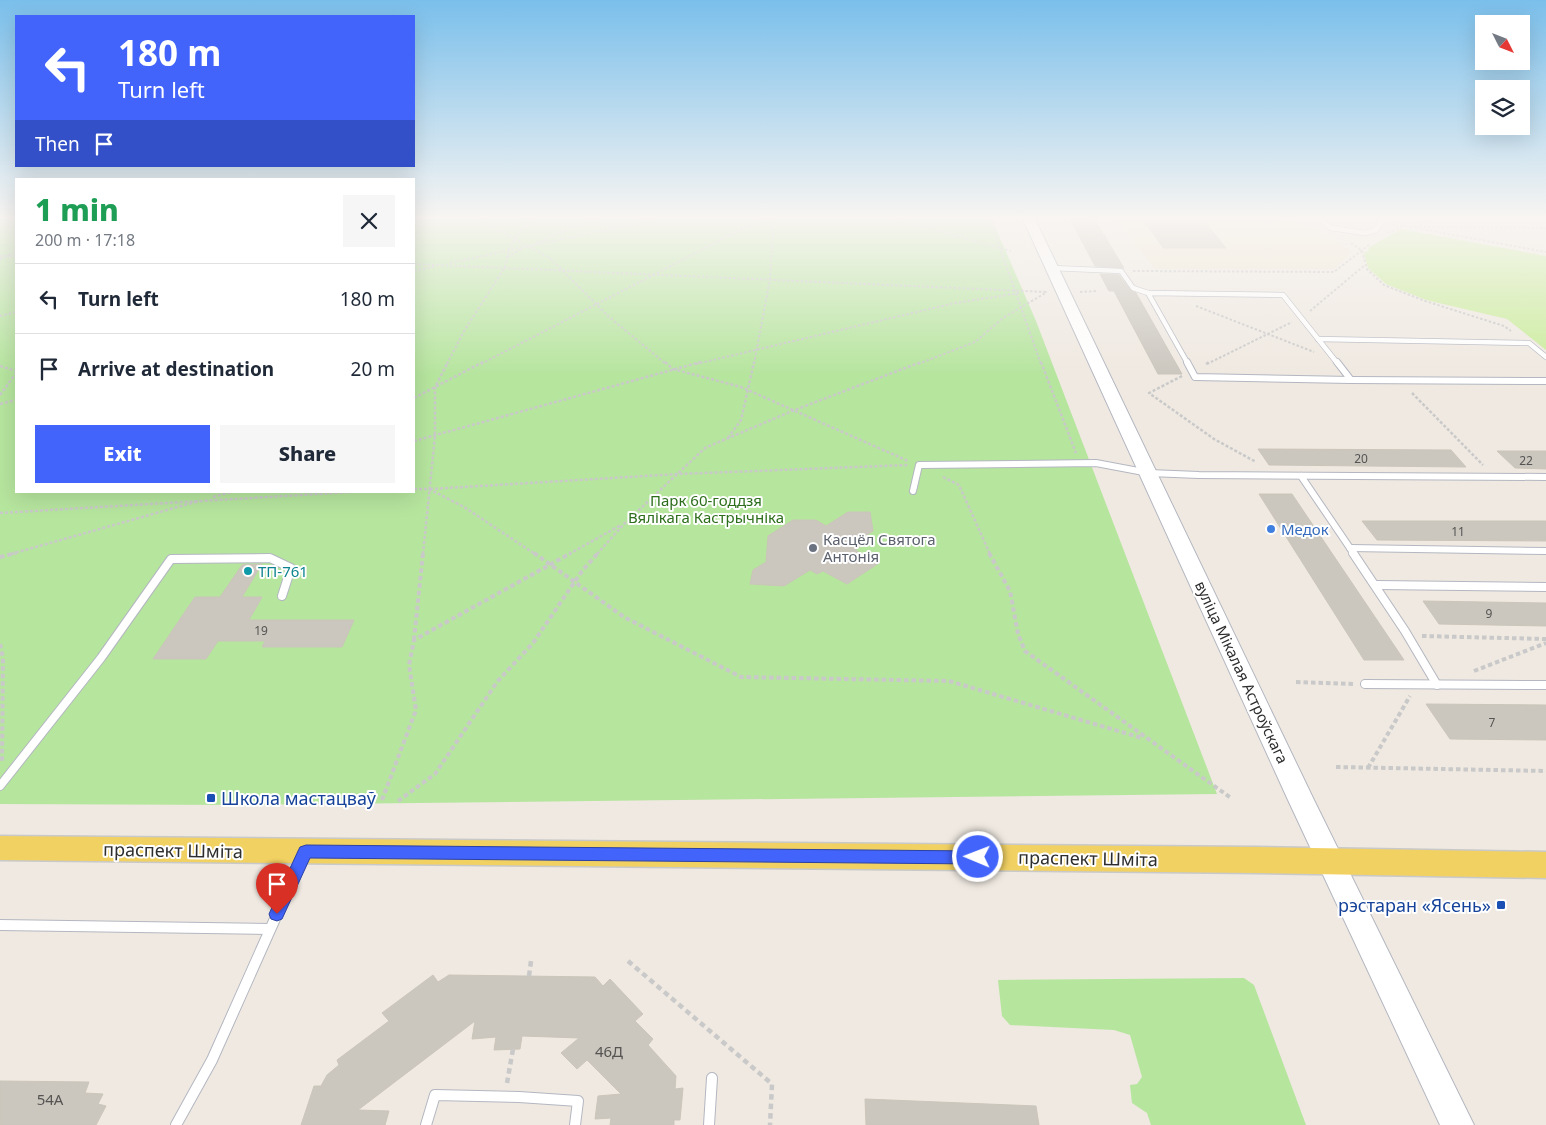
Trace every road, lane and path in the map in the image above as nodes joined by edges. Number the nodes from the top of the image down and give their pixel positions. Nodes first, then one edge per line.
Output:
1 (561, 269) edge
2 (503, 270) edge
3 (571, 270) edge
4 (667, 270) edge
5 (771, 270) edge
6 (1009, 270) edge
7 (1053, 270) edge
8 (1086, 270) edge
9 (1337, 270) edge
10 (1361, 270) edge
11 (1367, 270) edge
12 (1121, 271) junction
13 (659, 274) junction
14 (770, 279) junction
15 (1096, 291) dead end
16 (1017, 292) junction
17 (1072, 292) dead end
18 (1148, 294) junction
19 (1165, 294) junction
20 (596, 304) junction
21 (1020, 308) junction
22 (15, 312) edge
23 (0, 316) edge
24 (1303, 318) junction
25 (1267, 333) junction
26 (1318, 339) junction
27 (1529, 343) junction
28 (757, 349) junction
29 (1546, 357) edge
30 (1335, 360) junction
31 (0, 366) edge
32 (673, 369) junction
33 (1192, 371) junction
34 (15, 372) edge
35 (15, 373) edge
36 (1351, 380) junction
37 (1399, 380) junction
38 (1546, 381) edge
39 (435, 387) junction
40 (747, 390) junction
41 (0, 395) edge
42 (415, 397) edge
43 (15, 400) edge
44 (0, 404) edge
45 (792, 411) junction
46 (435, 436) junction
47 (727, 439) junction
48 (415, 441) edge
49 (1080, 463) junction
50 (919, 465) junction
51 (1263, 466) dead end
52 (1149, 473) junction
53 (678, 474) junction
54 (1301, 476) junction
55 (1494, 476) junction
56 (1546, 477) edge
57 (415, 489) edge
58 (429, 489) junction
59 (913, 491) dead end
60 (228, 493) edge
61 (332, 493) edge
62 (205, 500) junction
63 (0, 513) edge
64 (624, 524) junction
65 (1350, 548) junction
66 (1546, 551) edge
67 (0, 557) edge
68 (551, 565) junction
69 (575, 582) junction
70 (1376, 585) junction
71 (1546, 586) edge
72 (282, 596) dead end
73 (1409, 636) junction
74 (1546, 639) edge
75 (414, 640) junction
76 (1546, 643) edge
77 (0, 644) edge
78 (1473, 671) dead end
79 (1296, 682) dead end
80 (1365, 684) joint
81 (1417, 685) junction
82 (1437, 685) junction
83 (1546, 685) edge
84 (1145, 738) junction
85 (2, 766) dead end
86 (1336, 767) dead end
87 (1368, 768) junction
88 (1546, 772) edge
89 (0, 786) edge
90 (1231, 798) dead end
91 (382, 800) dead end
92 (398, 800) dead end
93 (0, 848) edge
94 (306, 851) junction
95 (1333, 862) junction
96 (1546, 865) edge
97 (0, 925) edge
98 (270, 929) junction
99 (531, 961) dead end
100 (628, 961) dead end
101 (529, 976) dead end
102 (513, 1049) dead end
103 (712, 1078) dead end
104 (504, 1097) junction
105 (176, 1125) edge
106 (426, 1125) edge
107 (575, 1125) edge
108 (710, 1125) edge
109 (770, 1125) edge
110 (1457, 1125) edge

1 - 20 path
2 - 39 path
3 - 13 path
4 - 13 path
5 - 14 path
6 - 16 path
7 - 52 main road, вуліца Мікалая Астроўскага
8 - 12 lane
9 - 12 path
10 - 24 path
11 - 27 path
12 - 18 lane
13 - 14 path
13 - 20 path
14 - 16 path
14 - 28 path
15 - 17 path
16 - 21 path
16 - 21 path
16 - 28 path
18 - 19 lane
18 - 33 lane
19 - 24 lane
19 - 25 path
20 - 32 path
20 - 39 path
21 - 45 path
21 - 49 path
22 - 23 path
24 - 25 path
24 - 26 lane
25 - 30 path
25 - 33 path
26 - 27 lane
26 - 30 lane
27 - 29 lane
28 - 32 path
28 - 40 path
30 - 36 lane
31 - 34 path
32 - 40 path
32 - 46 path
33 - 36 lane
33 - 51 path
35 - 41 path
36 - 37 lane
37 - 38 lane
37 - 55 path
39 - 42 path
39 - 46 path
40 - 45 path
40 - 47 path
43 - 44 path
45 - 47 path
45 - 50 path
46 - 48 path
46 - 58 path
47 - 53 path
49 - 50 lane
49 - 52 lane
50 - 53 path
50 - 59 lane
50 - 84 path
52 - 54 lane
52 - 95 main road, вуліца Мікалая Астроўскага
53 - 58 path
53 - 64 path
54 - 55 lane
54 - 65 lane
55 - 56 lane
57 - 58 path
58 - 68 path
58 - 75 path
60 - 62 path
61 - 62 path
62 - 63 path
62 - 67 path
64 - 68 path
64 - 69 path
65 - 66 lane
65 - 70 lane
68 - 69 path
68 - 75 path
69 - 84 path
69 - 92 path
70 - 71 lane
70 - 73 lane
72 - 89 lane
73 - 74 path
73 - 82 lane
75 - 91 path
76 - 78 path
77 - 85 path
79 - 80 path
80 - 81 lane
81 - 82 lane
81 - 87 path
82 - 83 lane
84 - 90 path
86 - 87 path
87 - 88 path
93 - 94 main road, праспект Шміта
94 - 95 main road, праспект Шміта
94 - 98 lane
95 - 96 main road, праспект Шміта
95 - 110 main road, вуліца Мікалая Астроўскага
97 - 98 lane
98 - 105 lane
99 - 101 path
100 - 109 path
102 - 104 path
103 - 108 lane
104 - 106 lane
104 - 107 lane

